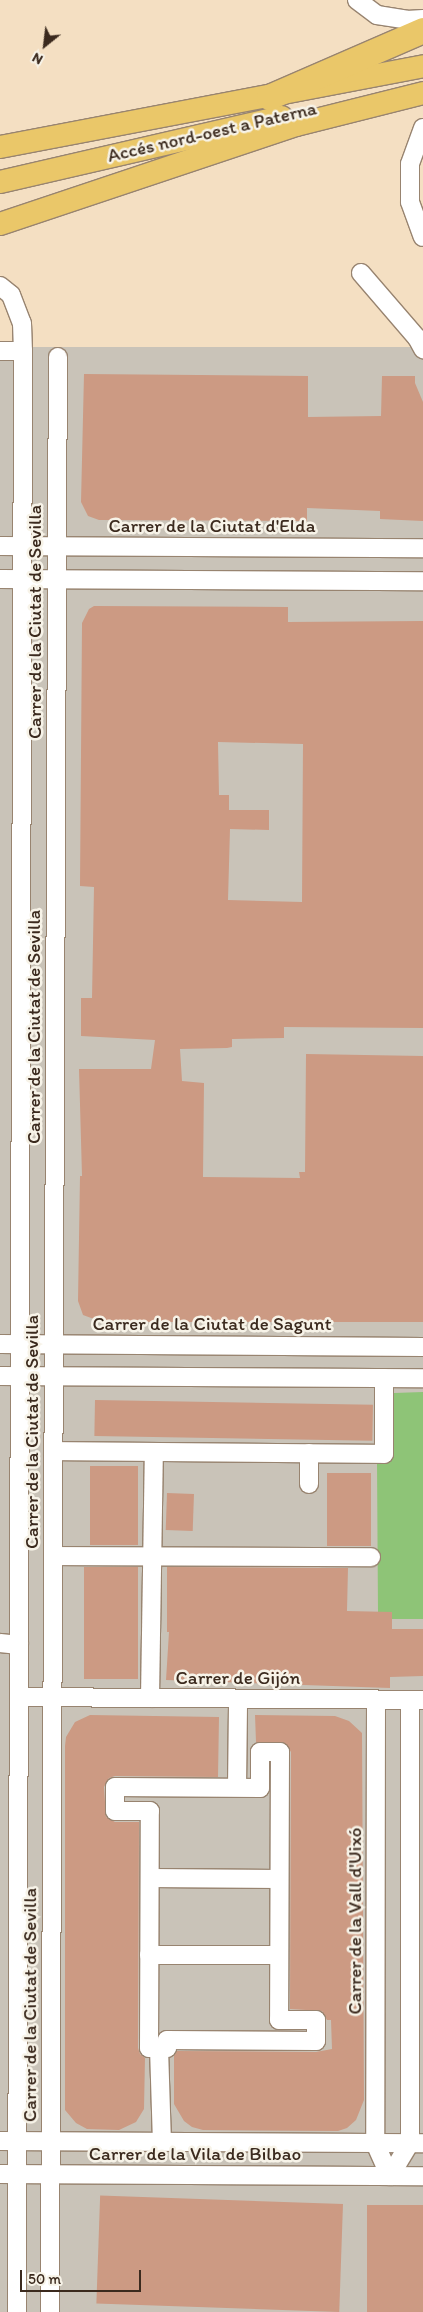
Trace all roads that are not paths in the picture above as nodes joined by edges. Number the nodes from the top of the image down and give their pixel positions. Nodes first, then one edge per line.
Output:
1 (357, 0) edge
2 (423, 19) edge
3 (423, 30) edge
4 (423, 66) edge
5 (423, 80) edge
6 (423, 93) edge
7 (269, 97) junction
8 (423, 128) edge
9 (0, 147) edge
10 (0, 182) edge
11 (0, 224) edge
12 (423, 237) edge
13 (361, 273) dead end
14 (0, 286) edge
15 (423, 349) edge
16 (0, 351) edge
17 (23, 351) junction
18 (58, 357) dead end
19 (0, 546) edge
20 (23, 546) junction
21 (57, 546) junction
22 (423, 548) edge
23 (0, 579) edge
24 (23, 579) junction
25 (57, 579) junction
26 (423, 581) edge
27 (0, 1344) edge
28 (20, 1344) junction
29 (54, 1344) junction
30 (423, 1347) edge
31 (0, 1376) edge
32 (20, 1376) junction
33 (54, 1376) junction
34 (384, 1378) junction
35 (423, 1378) edge
36 (53, 1451) junction
37 (154, 1452) junction
38 (309, 1453) junction
39 (309, 1484) dead end
40 (53, 1556) junction
41 (152, 1556) junction
42 (371, 1557) dead end
43 (0, 1643) edge
44 (19, 1645) junction
45 (19, 1697) junction
46 (52, 1698) junction
47 (150, 1698) junction
48 (238, 1699) junction
49 (376, 1700) junction
50 (416, 1700) edge
51 (236, 1787) junction
52 (150, 1878) junction
53 (279, 1880) junction
54 (149, 1955) junction
55 (279, 1955) junction
56 (160, 2048) junction
57 (8, 2141) edge
58 (50, 2141) junction
59 (162, 2142) junction
60 (375, 2143) junction
61 (416, 2143) edge
62 (8, 2174) edge
63 (50, 2174) junction
64 (390, 2176) junction
65 (423, 2176) edge
66 (16, 2312) edge
67 (50, 2312) edge

1 - 2 street
3 - 7 highway
4 - 7 main road
5 - 10 main road, Accés nord-oest a Paterna
6 - 11 main road
7 - 9 main road
8 - 12 street
13 - 15 street
14 - 17 street, Carrer de la Ciutat de Sevilla
16 - 17 street
17 - 20 street, Carrer de la Ciutat de Sevilla
18 - 21 street, Carrer de la Ciutat de Sevilla
19 - 20 street, Carrer de la Ciutat d'Elda
20 - 21 street, Carrer de la Ciutat d'Elda
20 - 24 street, Carrer de la Ciutat de Sevilla
21 - 22 street, Carrer de la Ciutat d'Elda
21 - 25 street, Carrer de la Ciutat de Sevilla
23 - 24 street
24 - 25 street
24 - 28 street, Carrer de la Ciutat de Sevilla
25 - 26 street
25 - 29 street, Carrer de la Ciutat de Sevilla
27 - 28 street, Carrer de la Ciutat de Sagunt
28 - 29 street, Carrer de la Ciutat de Sagunt
28 - 32 street, Carrer de la Ciutat de Sevilla
29 - 30 street, Carrer de la Ciutat de Sagunt
29 - 33 street, Carrer de la Ciutat de Sevilla
31 - 32 street
32 - 33 street
32 - 44 street, Carrer de la Ciutat de Sevilla
33 - 34 street
33 - 36 street, Carrer de la Ciutat de Sevilla
34 - 35 street
34 - 38 street
36 - 37 street
36 - 40 street, Carrer de la Ciutat de Sevilla
37 - 38 street
37 - 41 street
38 - 39 street
40 - 41 street
40 - 46 street, Carrer de la Ciutat de Sevilla
41 - 42 street
41 - 47 street
43 - 44 street
44 - 45 street, Carrer de la Ciutat de Sevilla
45 - 46 street
45 - 57 street, Carrer de la Ciutat de Sevilla
46 - 47 street, Carrer de Gijón
46 - 58 street, Carrer de la Ciutat de Sevilla
47 - 48 street, Carrer de Gijón
48 - 49 street, Carrer de Gijón
48 - 51 street
49 - 50 street, Carrer de Gijón
49 - 60 street, Carrer de la Vall d'Uixó
50 - 61 street
51 - 52 street
51 - 53 street
52 - 53 street
52 - 54 street
53 - 55 street
54 - 55 street
54 - 56 street
55 - 56 street
56 - 59 street
57 - 58 street, Carrer de la Vila de Bilbao
57 - 62 street, Carrer de la Ciutat de Sevilla
58 - 59 street, Carrer de la Vila de Bilbao
58 - 63 street, Carrer de la Ciutat de Sevilla
59 - 60 street, Carrer de la Vila de Bilbao
60 - 61 street, Carrer de la Vila de Bilbao
60 - 64 street
61 - 64 street
62 - 63 street, Carrer de la Vila de Bilbao
62 - 66 street, Carrer de la Ciutat de Sevilla
63 - 64 street, Carrer de la Vila de Bilbao
63 - 67 street, Carrer de la Ciutat de Sevilla
64 - 65 street, Carrer de la Vila de Bilbao

